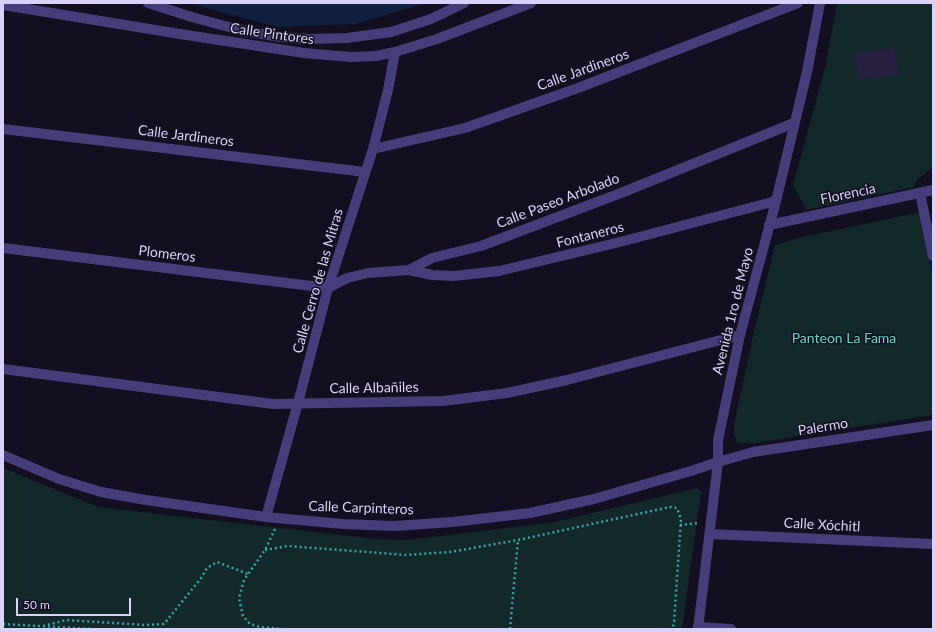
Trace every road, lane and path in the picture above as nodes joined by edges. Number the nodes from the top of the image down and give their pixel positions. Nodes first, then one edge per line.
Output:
1 (148, 3) edge
2 (464, 3) edge
3 (531, 3) edge
4 (798, 3) edge
5 (820, 3) edge
6 (3, 5) edge
7 (394, 52) junction
8 (794, 123) junction
9 (3, 129) edge
10 (373, 149) junction
11 (365, 172) junction
12 (933, 190) edge
13 (920, 193) junction
14 (776, 201) junction
15 (769, 225) junction
16 (3, 248) edge
17 (933, 256) edge
18 (409, 270) junction
19 (328, 288) junction
20 (740, 335) junction
21 (3, 369) edge
22 (298, 403) junction
23 (933, 425) edge
24 (3, 455) edge
25 (718, 462) junction
26 (266, 517) junction
27 (281, 518) junction
28 (712, 522) junction
29 (680, 525) junction
30 (710, 534) junction
31 (518, 540) junction
32 (933, 544) edge
33 (265, 550) junction
34 (248, 574) junction
35 (3, 624) edge
36 (43, 626) junction
37 (698, 628) edge
38 (93, 629) edge
39 (283, 629) edge
40 (510, 629) edge
41 (672, 629) edge
42 (731, 629) edge

1 - 2 street
3 - 7 street, Calle Pintores
4 - 10 street, Calle Jardineros
5 - 8 street, Avenida 1ro de Mayo
6 - 7 street, Calle Pintores
7 - 10 street, Calle Cerro de las Mitras
8 - 14 street, Avenida 1ro de Mayo
8 - 18 street, Calle Paseo Arbolado
9 - 11 street, Calle Jardineros
10 - 11 street, Calle Cerro de las Mitras
11 - 19 street, Calle Cerro de las Mitras
12 - 13 street, Florencia
13 - 15 street, Florencia
13 - 17 street
14 - 15 street, Avenida 1ro de Mayo
14 - 18 street, Fontaneros
15 - 20 street, Avenida 1ro de Mayo
16 - 19 street, Plomeros
18 - 19 street, Calle Paseo Arbolado
19 - 22 street, Calle Cerro de las Mitras
20 - 22 street, Calle Albañiles
20 - 25 street, Avenida 1ro de Mayo
21 - 22 street, Calle Albañiles
22 - 26 street, Calle Cerro de las Mitras
23 - 25 street, Palermo
24 - 26 street, Calle Carpinteros
25 - 27 street, Calle Carpinteros
25 - 28 street, Avenida 1ro de Mayo
26 - 27 street, Calle Carpinteros
27 - 33 path
28 - 29 path
28 - 30 street, Avenida 1ro de Mayo
29 - 31 path
29 - 41 path
30 - 32 street, Calle Xóchitl
30 - 37 street, Avenida 1ro de Mayo
31 - 33 path
31 - 40 path
33 - 34 path
34 - 36 path
34 - 39 path
35 - 36 path
36 - 38 path
37 - 42 street

